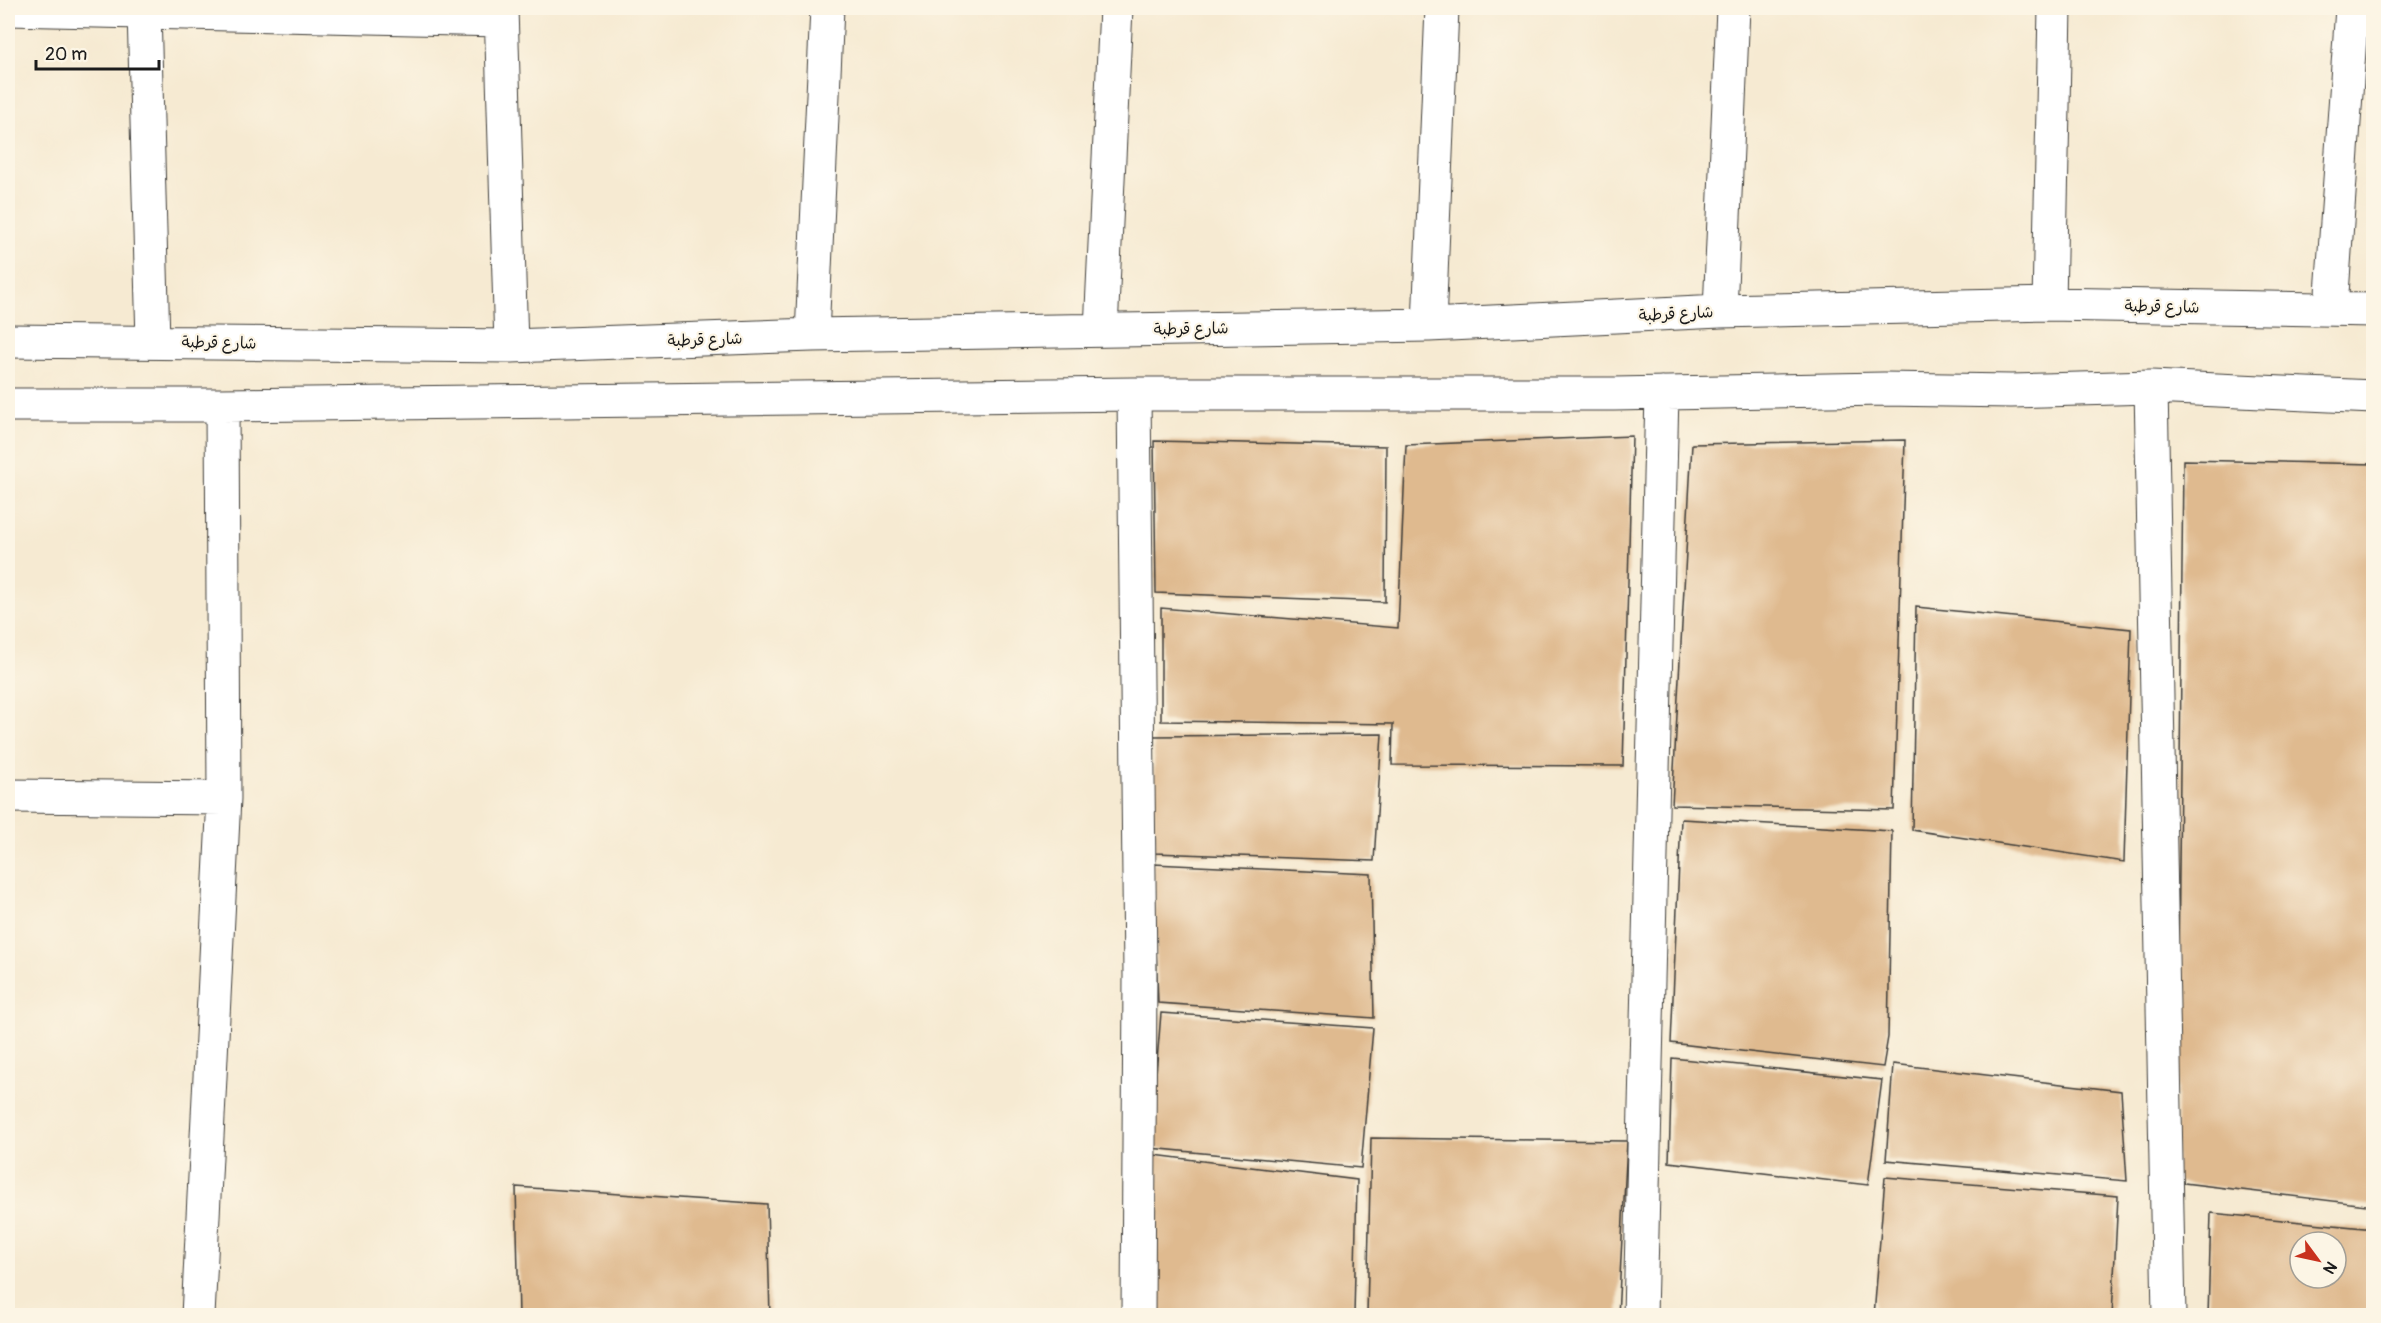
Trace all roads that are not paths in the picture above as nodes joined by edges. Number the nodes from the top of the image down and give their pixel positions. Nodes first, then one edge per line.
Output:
1 (827, 8) edge
2 (1116, 8) edge
3 (1442, 8) edge
4 (1733, 8) edge
5 (2055, 8) edge
6 (2352, 8) edge
7 (8, 9) edge
8 (144, 11) junction
9 (501, 14) edge
10 (2049, 304) junction
11 (2331, 308) junction
12 (2373, 310) edge
13 (1720, 311) junction
14 (1429, 325) junction
15 (1101, 330) junction
16 (812, 335) junction
17 (8, 340) edge
18 (153, 341) junction
19 (510, 346) junction
20 (2151, 387) junction
21 (1662, 393) junction
22 (1134, 394) junction
23 (2373, 397) edge
24 (8, 405) edge
25 (222, 405) junction
26 (8, 796) edge
27 (224, 798) junction
28 (198, 1316) edge
29 (1138, 1316) edge
30 (1640, 1316) edge
31 (2169, 1316) edge

1 - 16 street
2 - 15 street
3 - 14 street
4 - 13 street
5 - 10 street
6 - 11 street
7 - 8 street
8 - 9 street
8 - 18 street
9 - 19 street
10 - 11 street, شارع قرطبة
10 - 13 street, شارع قرطبة
11 - 12 street, شارع قرطبة
13 - 14 street, شارع قرطبة
14 - 15 street, شارع قرطبة
15 - 16 street, شارع قرطبة
16 - 19 street, شارع قرطبة
17 - 18 street, شارع قرطبة
18 - 19 street, شارع قرطبة
20 - 21 street
20 - 23 street
20 - 31 street
21 - 22 street
21 - 30 street
22 - 25 street
22 - 29 street
24 - 25 street
25 - 27 street
26 - 27 street
27 - 28 street

